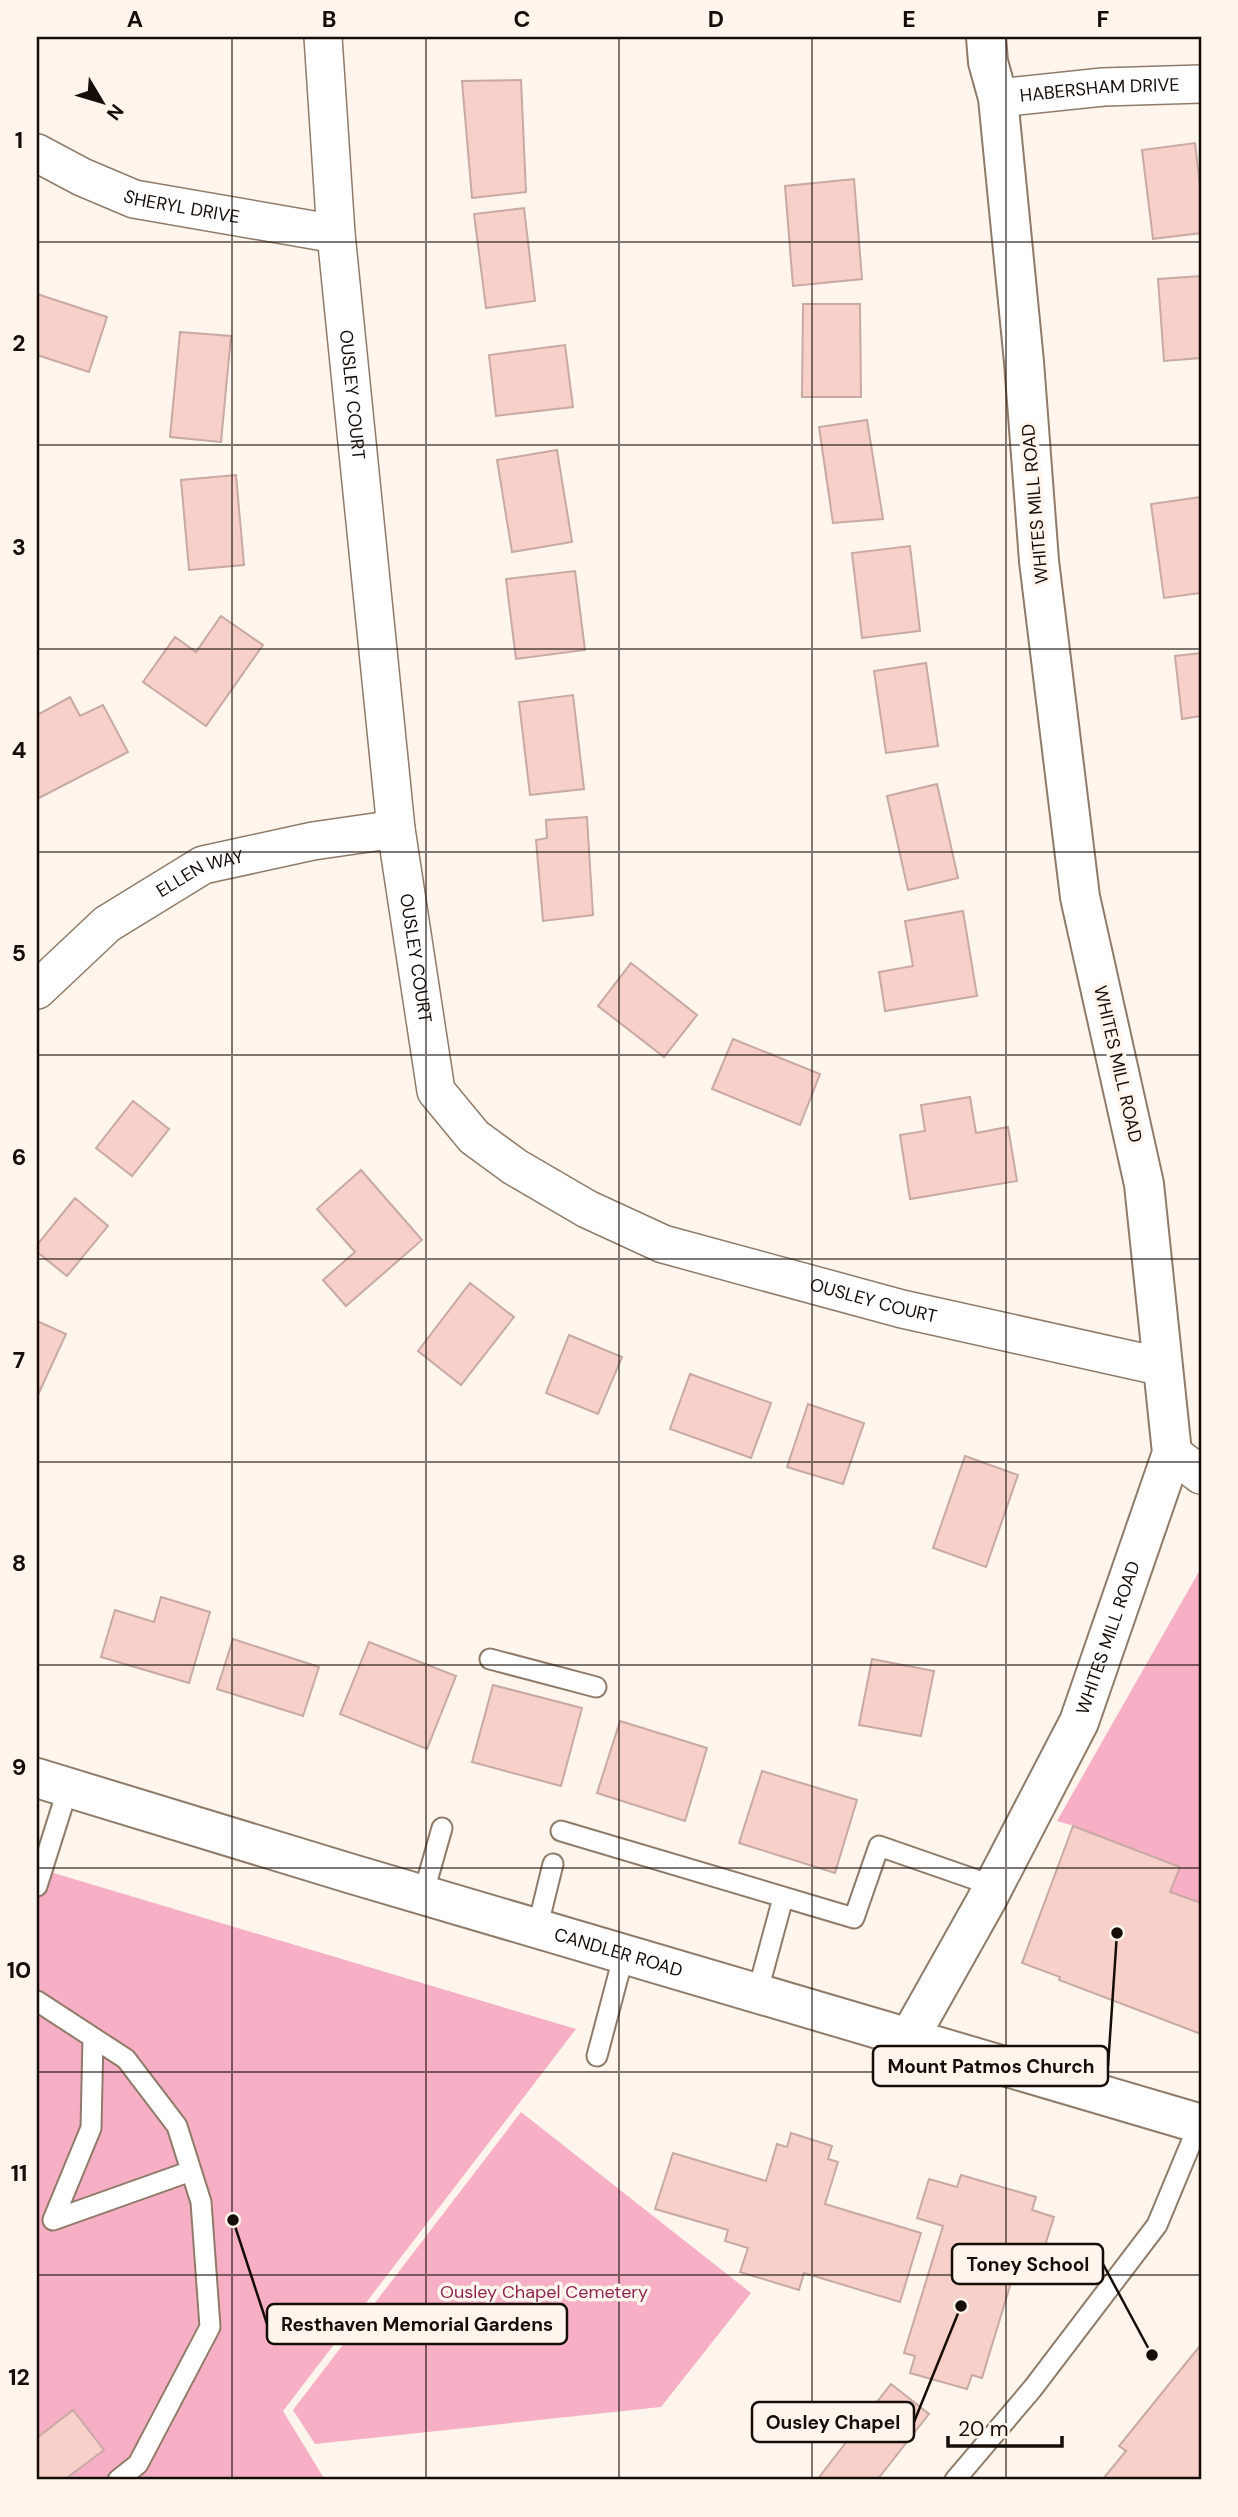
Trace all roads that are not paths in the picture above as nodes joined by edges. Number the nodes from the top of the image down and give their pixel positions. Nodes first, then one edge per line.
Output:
1 (323, 37) edge
2 (986, 37) edge
3 (1201, 84) edge
4 (998, 98) junction
5 (37, 153) edge
6 (336, 234) junction
7 (396, 830) junction
8 (37, 990) edge
9 (1163, 1367) junction
10 (1187, 1464) edge
11 (490, 1659) dead end
12 (596, 1687) dead end
13 (52, 1783) edge
14 (442, 1828) dead end
15 (561, 1831) dead end
16 (553, 1864) dead end
17 (37, 1886) edge
18 (994, 1886) junction
19 (423, 1895) junction
20 (783, 1898) junction
21 (537, 1929) junction
22 (624, 1954) junction
23 (757, 1994) junction
24 (37, 2001) edge
25 (93, 2038) junction
26 (909, 2038) junction
27 (597, 2056) dead end
28 (1200, 2124) edge
29 (191, 2171) junction
30 (118, 2480) edge
31 (955, 2480) edge

1 - 6 street, OUSLEY COURT
2 - 4 street, WHITES MILL ROAD
3 - 4 street, HABERSHAM DRIVE
4 - 9 street, WHITES MILL ROAD
5 - 6 street, SHERYL DRIVE
6 - 7 street, OUSLEY COURT
7 - 8 street, ELLEN WAY
7 - 9 street, OUSLEY COURT
9 - 10 street, WHITES MILL ROAD
10 - 18 street, WHITES MILL ROAD
11 - 12 lane
13 - 17 lane
13 - 19 street, CANDLER ROAD
14 - 19 lane
15 - 20 lane
16 - 21 lane
18 - 20 lane
18 - 26 street, WHITES MILL ROAD
19 - 21 street, CANDLER ROAD
20 - 23 lane
21 - 22 street, CANDLER ROAD
22 - 23 street, CANDLER ROAD
22 - 27 lane
23 - 26 street, CANDLER ROAD
24 - 25 lane
25 - 29 lane
25 - 29 lane
26 - 28 street, CANDLER ROAD
28 - 31 lane
29 - 30 lane

